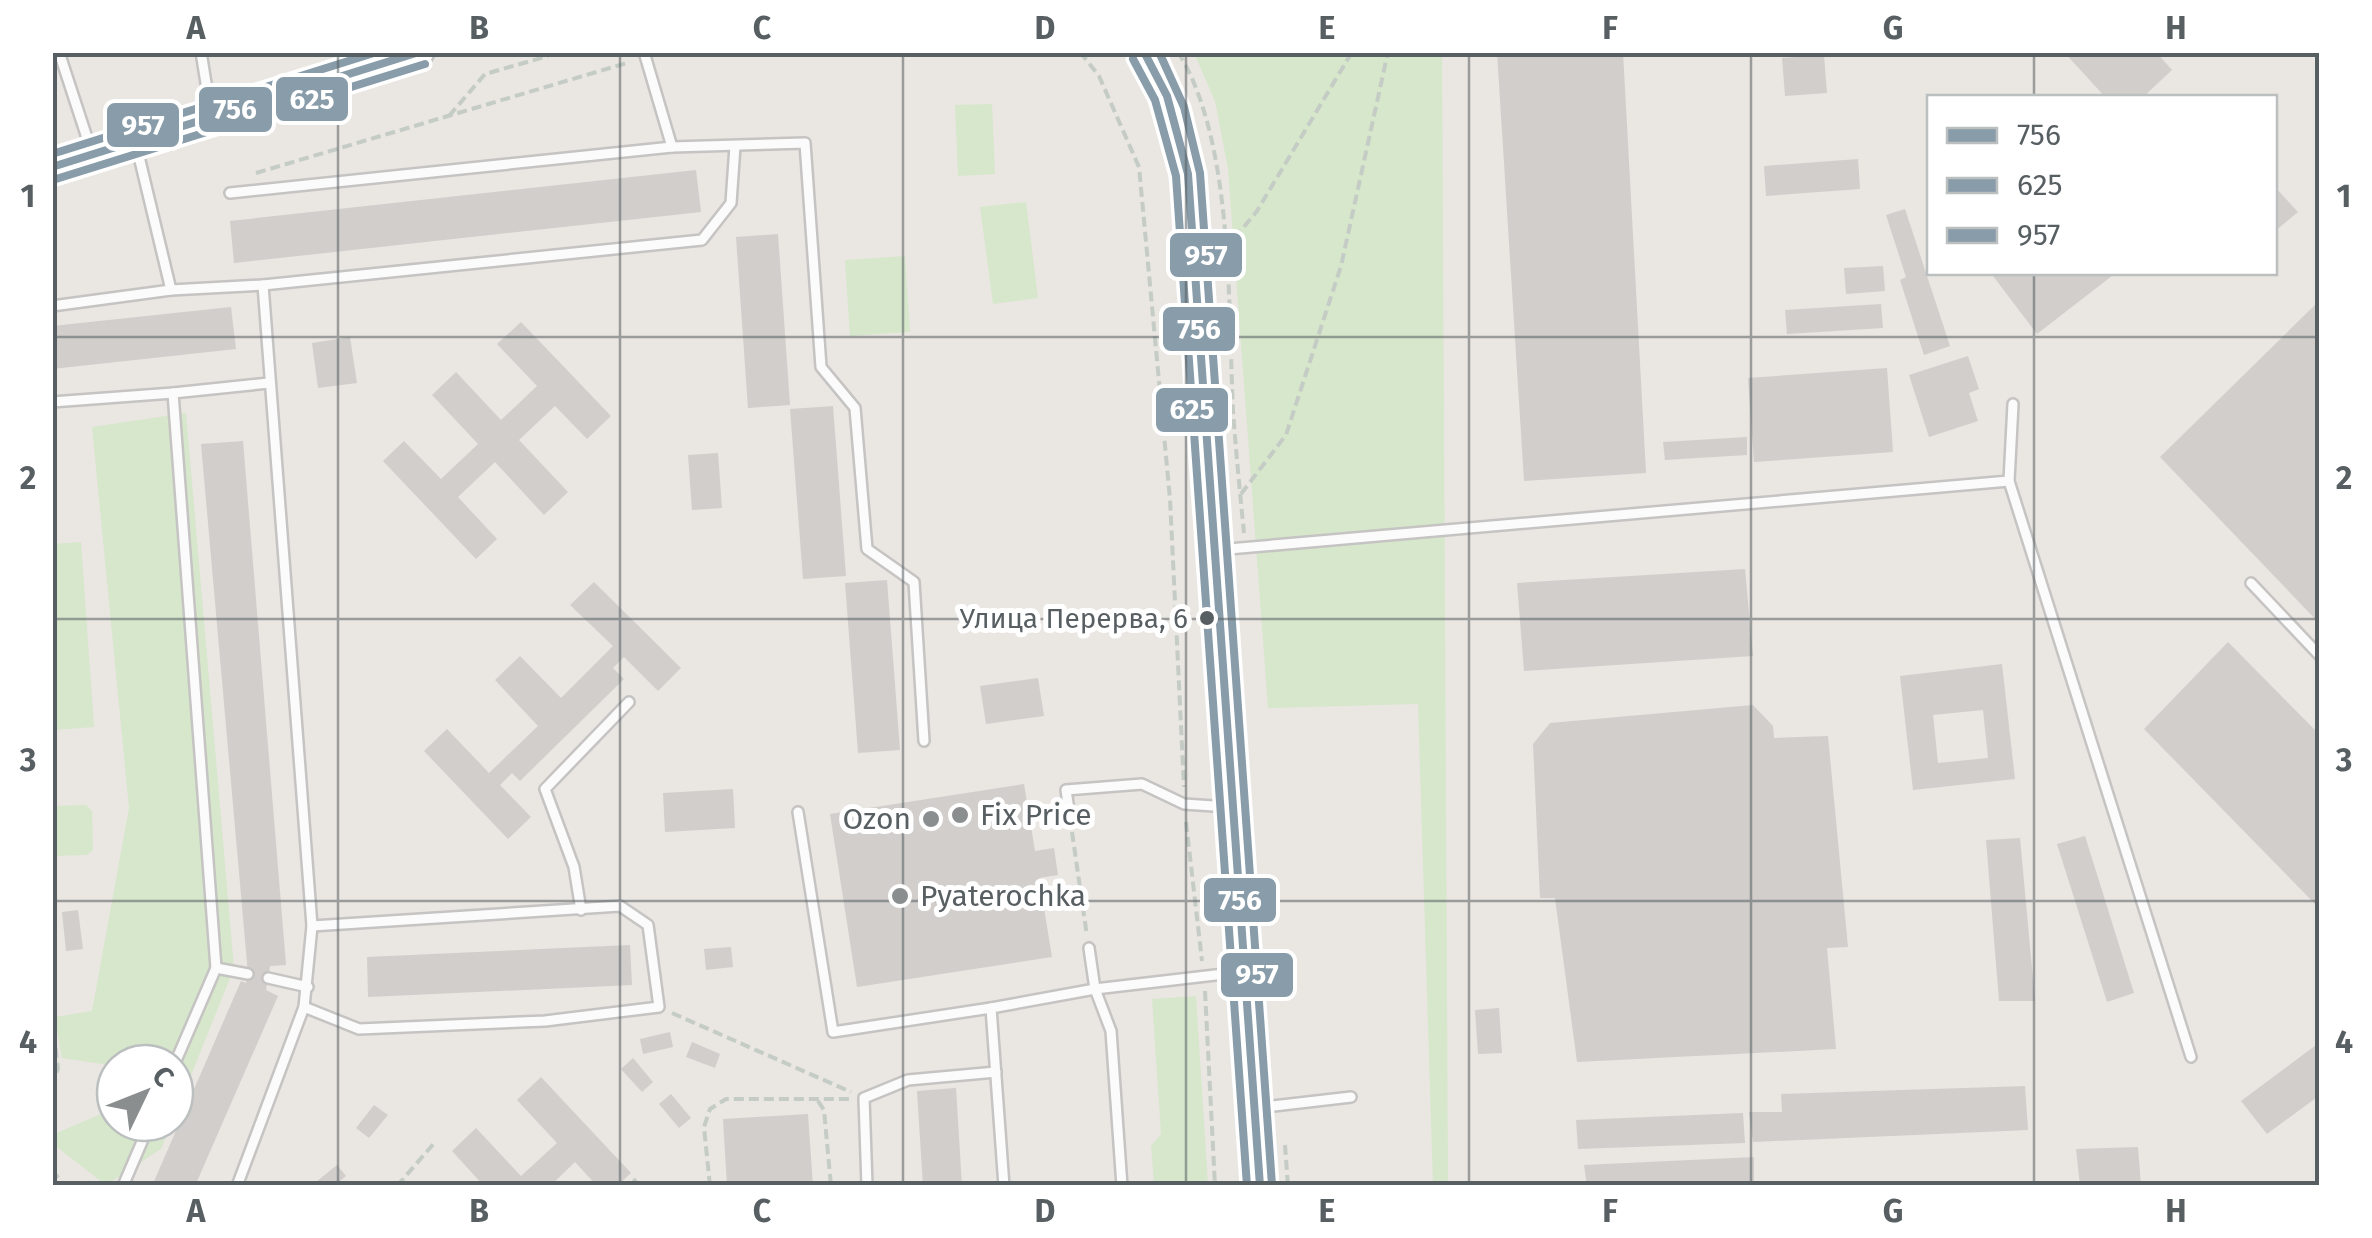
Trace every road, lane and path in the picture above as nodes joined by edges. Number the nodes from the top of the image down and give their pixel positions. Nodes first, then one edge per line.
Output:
1 (60, 52) edge
2 (202, 52) edge
3 (421, 52) edge
4 (1080, 52) edge
5 (1144, 52) edge
6 (1178, 52) edge
7 (1352, 52) edge
8 (1388, 52) edge
9 (644, 55) edge
10 (548, 56) dead end
11 (450, 116) junction
12 (212, 118) junction
13 (136, 141) junction
14 (735, 146) junction
15 (672, 147) junction
16 (93, 154) junction
17 (52, 167) edge
18 (246, 176) dead end
19 (230, 193) dead end
20 (1225, 250) junction
21 (263, 286) junction
22 (171, 290) junction
23 (52, 306) edge
24 (269, 383) junction
25 (173, 393) junction
26 (52, 402) edge
27 (2013, 404) dead end
28 (2009, 481) junction
29 (1240, 494) junction
30 (1245, 548) junction
31 (1216, 550) junction
32 (2251, 583) dead end
33 (2320, 656) edge
34 (629, 702) dead end
35 (924, 741) dead end
36 (1184, 804) junction
37 (1236, 808) junction
38 (798, 812) dead end
39 (1070, 817) joint
40 (581, 910) junction
41 (312, 926) junction
42 (1089, 948) joint
43 (216, 968) junction
44 (1244, 972) junction
45 (248, 974) dead end
46 (268, 978) dead end
47 (1204, 978) junction
48 (308, 987) junction
49 (1095, 989) junction
50 (304, 1006) junction
51 (659, 1007) junction
52 (990, 1008) junction
53 (52, 1018) edge
54 (184, 1043) edge
55 (2191, 1057) dead end
56 (996, 1072) junction
57 (52, 1082) edge
58 (1351, 1097) dead end
59 (864, 1098) junction
60 (818, 1101) junction
61 (1254, 1108) junction
62 (436, 1141) dead end
63 (141, 1143) edge
64 (1285, 1145) dead end
65 (52, 1170) edge
66 (636, 1179) dead end
67 (65, 1186) edge
68 (123, 1186) edge
69 (237, 1186) edge
70 (398, 1186) edge
71 (630, 1186) edge
72 (710, 1186) edge
73 (831, 1186) edge
74 (867, 1186) edge
75 (1004, 1186) edge
76 (1122, 1186) edge
77 (1215, 1186) edge
78 (1260, 1186) edge
79 (1288, 1186) edge

1 - 16 lane
2 - 12 lane
3 - 12 street
4 - 36 path
5 - 31 street
6 - 20 path
7 - 20 path
8 - 29 path
9 - 11 path
9 - 15 lane
10 - 11 path
11 - 18 path
12 - 13 street
13 - 16 street
13 - 22 lane
14 - 15 lane
14 - 21 lane
14 - 35 lane
15 - 19 lane
16 - 17 street
20 - 29 path
21 - 22 lane
21 - 24 lane
22 - 23 lane
24 - 25 lane
24 - 41 lane
25 - 26 lane
25 - 43 lane
27 - 28 lane
28 - 30 lane
28 - 55 lane
29 - 30 path
30 - 31 lane
31 - 37 street
32 - 33 lane
34 - 40 lane
36 - 37 lane
36 - 39 lane
36 - 47 path
37 - 44 street
38 - 52 lane
39 - 42 path
40 - 41 lane
40 - 51 lane
41 - 48 lane
42 - 49 lane
43 - 45 lane
43 - 54 lane
44 - 47 lane
44 - 61 street
46 - 48 lane
47 - 49 lane
47 - 77 path
48 - 50 lane
49 - 52 lane
49 - 76 lane
50 - 51 lane
50 - 69 lane
51 - 59 path
52 - 56 lane
53 - 57 path
56 - 59 lane
56 - 75 lane
58 - 61 lane
59 - 60 path
59 - 74 lane
60 - 72 path
60 - 73 path
61 - 78 street
62 - 70 path
63 - 68 lane
64 - 79 path
65 - 67 path
66 - 71 path

